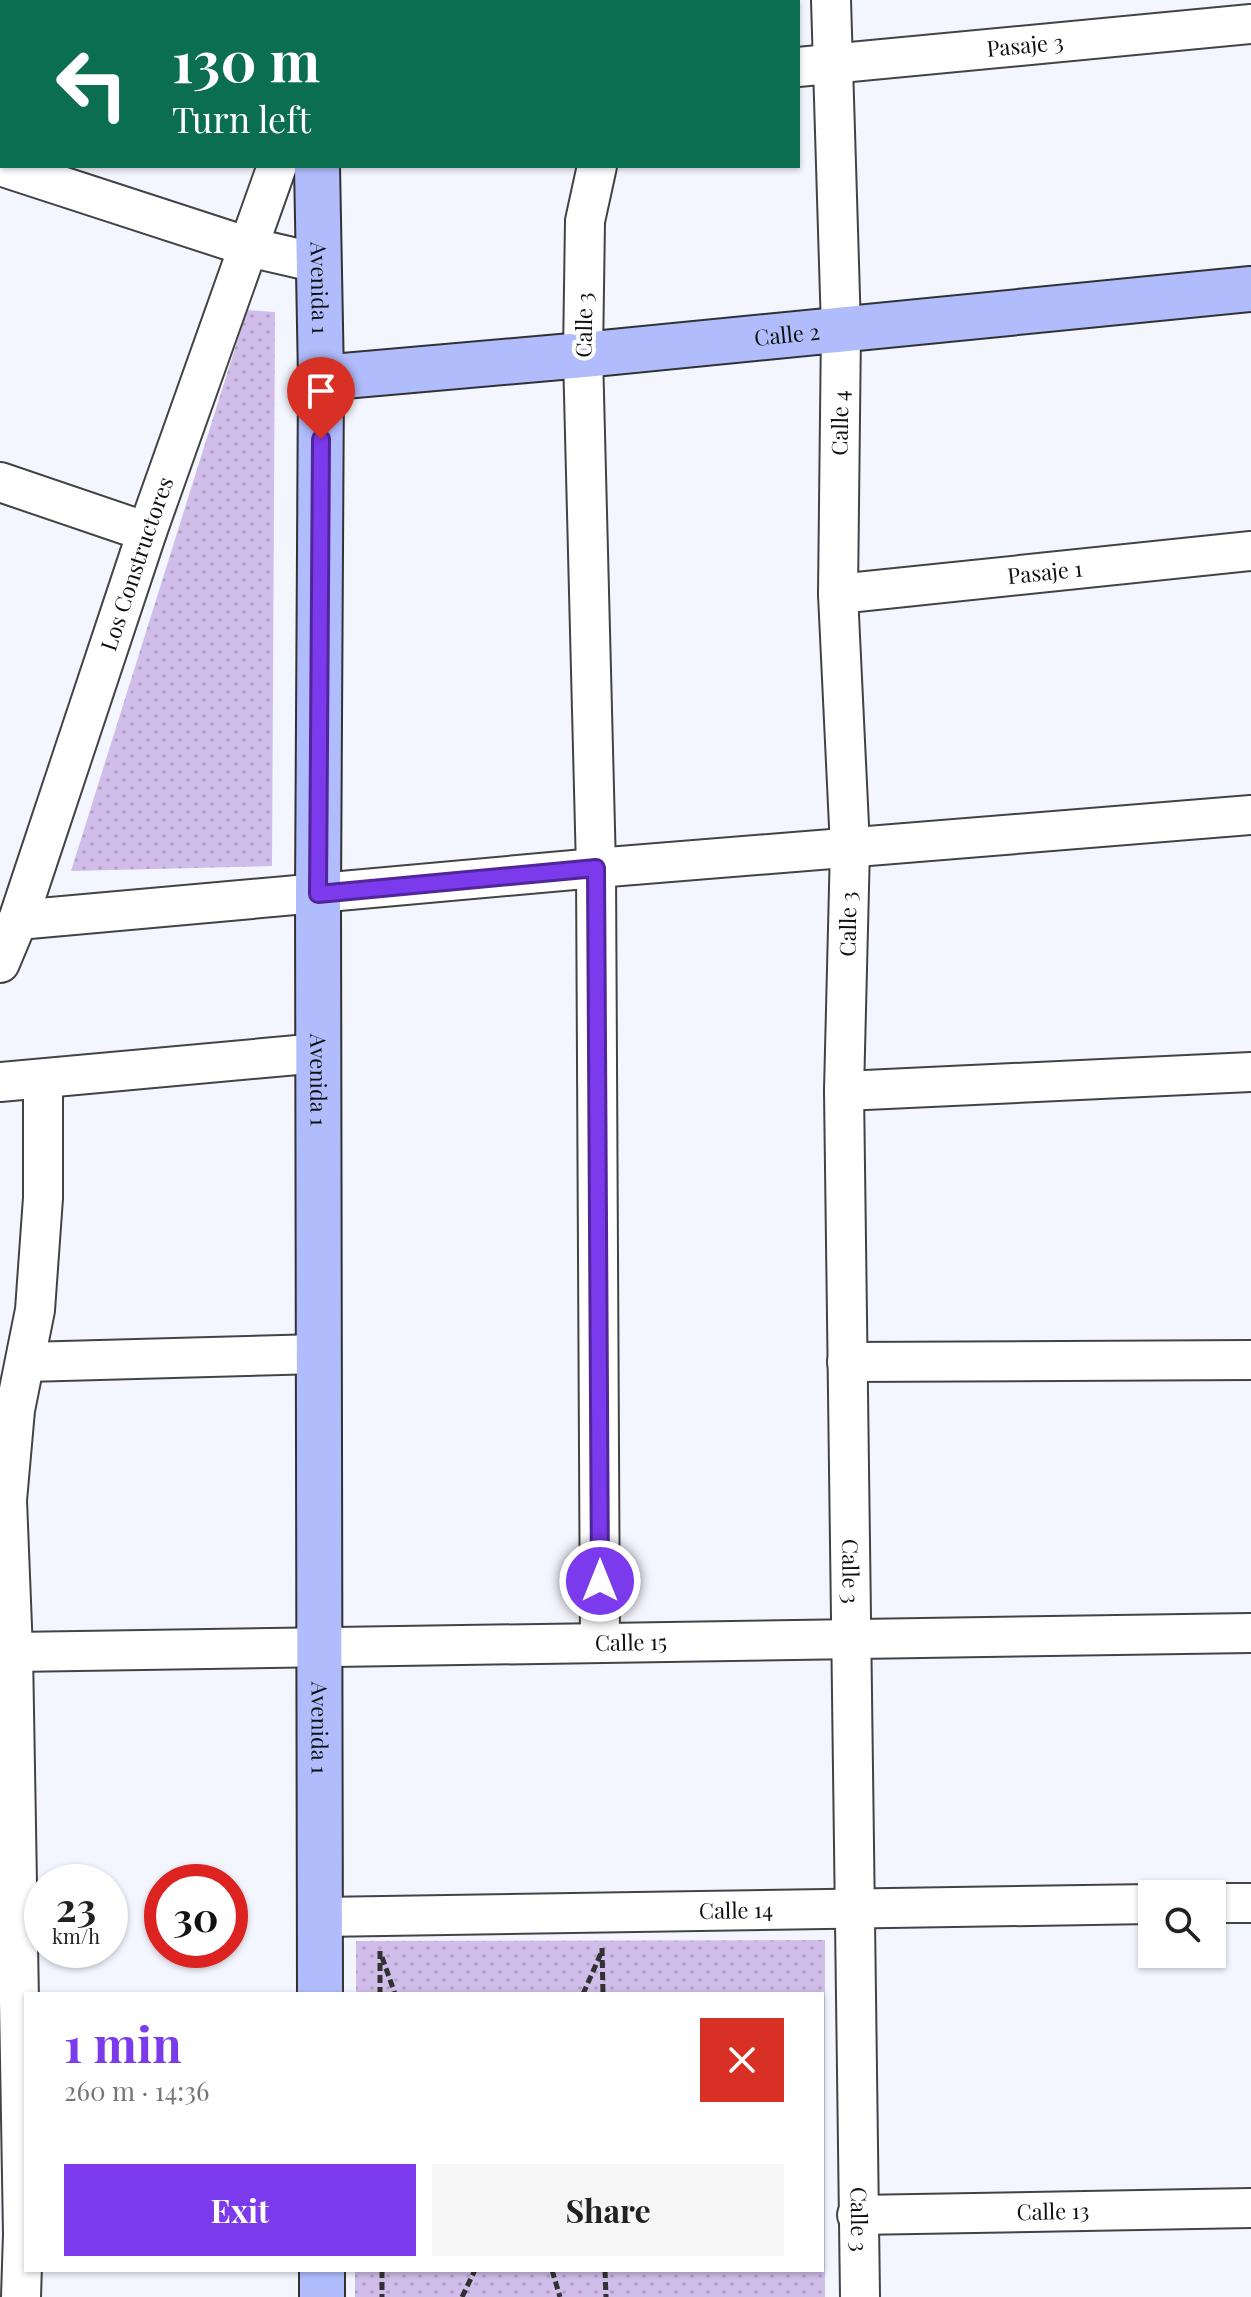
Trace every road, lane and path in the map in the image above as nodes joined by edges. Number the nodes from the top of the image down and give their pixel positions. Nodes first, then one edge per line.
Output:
1 (831, 0) edge
2 (1251, 24) edge
3 (815, 65) edge
4 (6, 168) edge
5 (276, 168) edge
6 (317, 168) edge
7 (597, 168) edge
8 (249, 247) junction
9 (318, 263) junction
10 (1251, 289) edge
11 (841, 329) junction
12 (583, 355) junction
13 (321, 378) junction
14 (0, 482) edge
15 (147, 532) junction
16 (1251, 551) edge
17 (838, 594) junction
18 (1251, 815) edge
19 (850, 847) junction
20 (596, 868) junction
21 (318, 894) junction
22 (18, 920) junction
23 (0, 963) edge
24 (319, 1053) junction
25 (1251, 1072) edge
26 (43, 1079) junction
27 (0, 1082) edge
28 (844, 1091) junction
29 (319, 1354) junction
30 (1251, 1360) edge
31 (26, 1362) junction
32 (847, 1362) junction
33 (1251, 1633) edge
34 (850, 1639) junction
35 (600, 1643) junction
36 (320, 1647) junction
37 (13, 1652) junction
38 (1226, 1903) edge
39 (1251, 1903) edge
40 (1138, 1904) edge
41 (854, 1909) junction
42 (320, 1917) junction
43 (604, 1930) junction
44 (587, 1948) dead end
45 (395, 1951) dead end
46 (320, 1992) edge
47 (380, 1992) edge
48 (584, 1992) edge
49 (603, 1992) edge
50 (1251, 2208) edge
51 (857, 2215) junction
52 (24, 2234) edge
53 (322, 2272) edge
54 (382, 2272) edge
55 (474, 2272) edge
56 (553, 2272) edge
57 (605, 2272) edge
58 (21, 2297) edge
59 (322, 2297) edge
60 (382, 2297) edge
61 (462, 2297) edge
62 (560, 2297) edge
63 (606, 2297) edge
64 (860, 2297) edge

1 - 3 street, Calle 4
2 - 3 street, Pasaje 3
3 - 11 street, Calle 4
4 - 8 street
5 - 8 street, Los Constructores
6 - 9 street, Avenida 1
7 - 12 street, Calle 3
8 - 9 street
8 - 15 street, Los Constructores
9 - 13 street, Avenida 1
10 - 11 street, Calle 2
11 - 12 street, Calle 2
11 - 17 street, Calle 4
12 - 13 street, Calle 2
12 - 20 street, Calle 3
13 - 21 street, Avenida 1
14 - 15 street
15 - 22 street, Los Constructores
16 - 17 street, Pasaje 1
17 - 19 street, Calle 4
18 - 19 street
19 - 20 street
19 - 28 street, Calle 3
20 - 21 street
20 - 35 street
21 - 22 street
21 - 24 street, Avenida 1
22 - 23 street, Los Constructores
24 - 26 street
24 - 29 street, Avenida 1
25 - 28 street
26 - 27 street
26 - 31 street
28 - 32 street, Calle 3
29 - 31 street
29 - 36 street, Avenida 1
30 - 32 street
31 - 37 street
32 - 34 street, Calle 3
33 - 34 street, Calle 15
34 - 35 street, Calle 15
34 - 41 street, Calle 3
35 - 36 street, Calle 15
36 - 37 street, Calle 15
36 - 42 street, Avenida 1
37 - 52 street
38 - 39 street
40 - 41 street, Calle 14
41 - 43 street, Calle 14
41 - 51 street, Calle 3
42 - 43 street, Calle 14
42 - 46 street, Avenida 1
43 - 44 path
43 - 48 path
43 - 49 path
45 - 47 path
50 - 51 street, Calle 13
51 - 64 street, Calle 3
52 - 58 street
53 - 59 street
54 - 60 path
55 - 61 path
56 - 62 path
57 - 63 path

